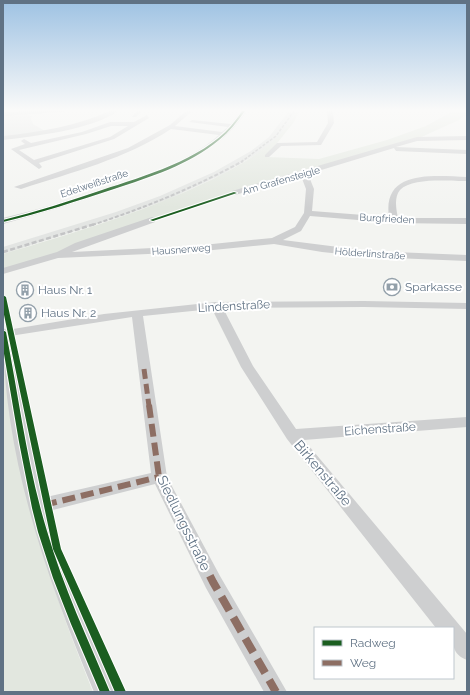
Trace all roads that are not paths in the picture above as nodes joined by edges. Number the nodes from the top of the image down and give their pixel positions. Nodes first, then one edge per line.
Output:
1 (26, 143) edge
2 (37, 143) edge
3 (94, 143) edge
4 (140, 143) edge
5 (209, 143) edge
6 (319, 143) edge
7 (403, 143) edge
8 (30, 145) junction
9 (386, 149) junction
10 (467, 153) edge
11 (267, 156) dead end
12 (33, 162) junction
13 (304, 174) junction
14 (52, 175) junction
15 (467, 179) edge
16 (18, 187) dead end
17 (235, 193) dead end
18 (308, 213) junction
19 (152, 220) dead end
20 (394, 220) junction
21 (3, 221) edge
22 (466, 222) edge
23 (274, 241) junction
24 (57, 255) junction
25 (467, 258) edge
26 (3, 271) edge
27 (216, 305) junction
28 (467, 306) edge
29 (137, 313) junction
30 (3, 333) edge
31 (467, 422) edge
32 (292, 435) junction
33 (159, 477) junction
34 (36, 507) junction
35 (448, 627) edge
36 (454, 634) edge
37 (467, 650) edge
38 (105, 692) edge
39 (276, 692) edge

1 - 8 street
2 - 8 street
3 - 12 street
4 - 14 street
5 - 21 street, Edelweißstraße
6 - 11 street
7 - 9 street, Am Grafensteigle
8 - 12 street
9 - 10 street
9 - 13 street, Am Grafensteigle
12 - 14 street
13 - 17 street, Am Grafensteigle
13 - 18 street, Hausnerweg
14 - 16 street
15 - 20 street
18 - 20 street, Burgfrieden
18 - 23 street, Hausnerweg
19 - 24 street
20 - 22 street, Burgfrieden
23 - 24 street, Hausnerweg
23 - 25 street, Hölderlinstraße
24 - 26 street, Hausnerweg
27 - 28 street, Lindenstraße
27 - 29 street, Lindenstraße
27 - 32 street, Birkenstraße
29 - 30 street, Lindenstraße
29 - 33 street, Siedlungsstraße
30 - 34 street
31 - 32 street, Eichenstraße
32 - 35 street, Birkenstraße
33 - 34 street
33 - 39 street, Siedlungsstraße
34 - 38 street
36 - 37 street

